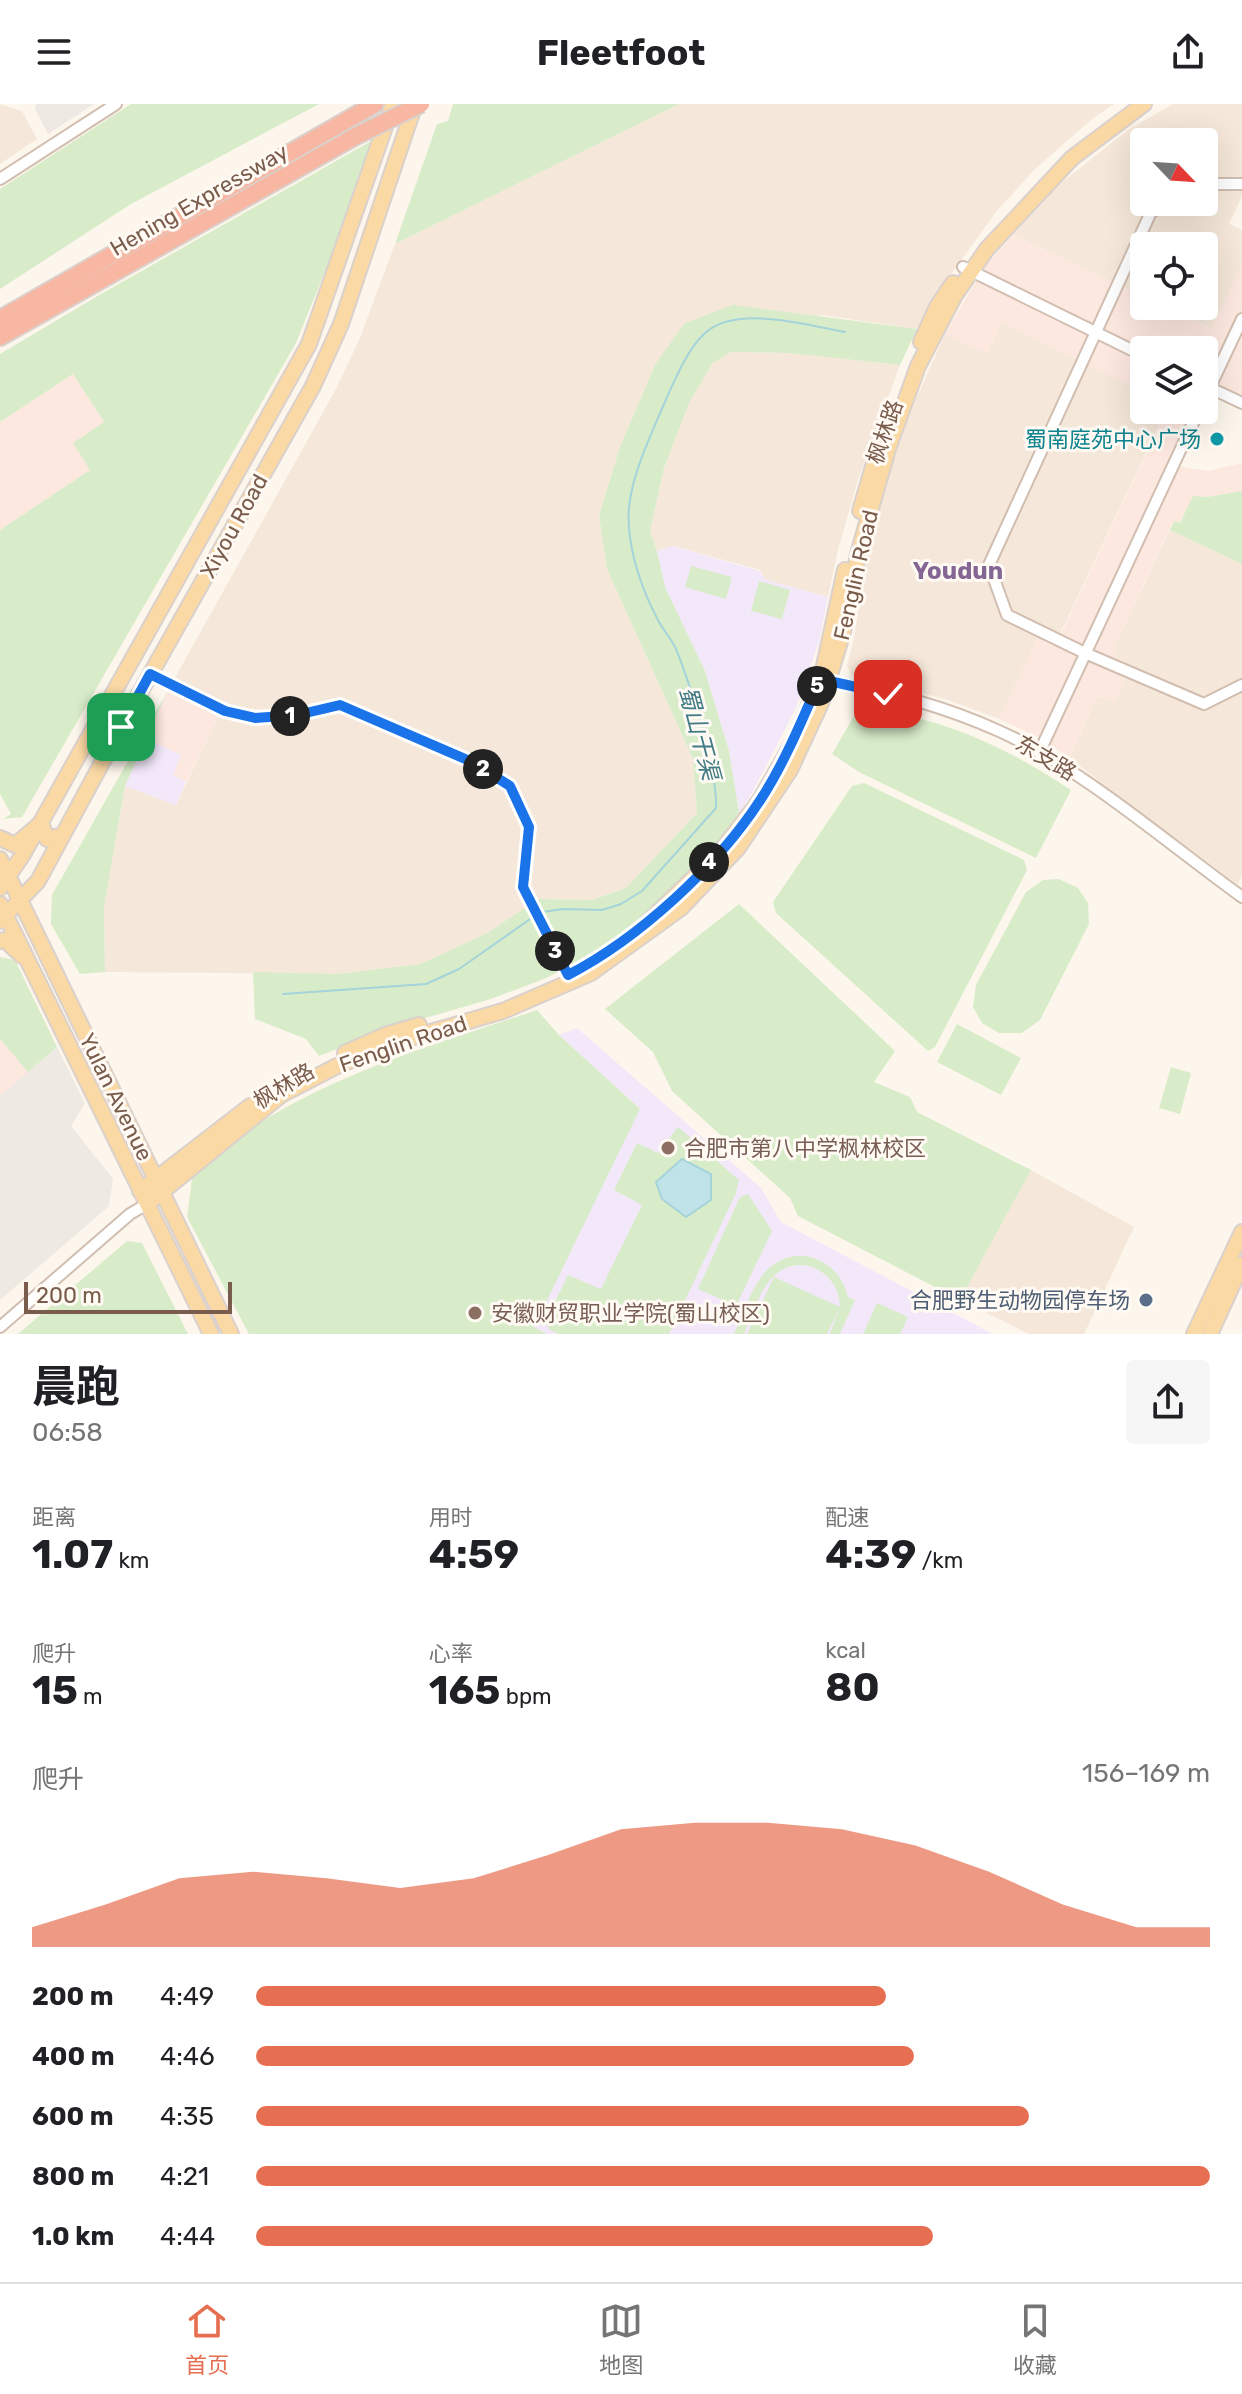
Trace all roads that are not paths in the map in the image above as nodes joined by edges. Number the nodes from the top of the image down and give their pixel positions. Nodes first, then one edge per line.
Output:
1 (116, 104) edge
2 (393, 104) edge
3 (415, 104) edge
4 (421, 104) edge
5 (1129, 104) edge
6 (1144, 104) edge
7 (368, 108) edge
8 (0, 179) edge
9 (1218, 184) edge
10 (1242, 184) edge
11 (1149, 216) edge
12 (968, 269) junction
13 (0, 319) edge
14 (1242, 319) edge
15 (1095, 332) junction
16 (0, 337) edge
17 (1130, 349) edge
18 (1218, 366) edge
19 (1218, 392) edge
20 (1242, 403) edge
21 (1192, 424) edge
22 (1085, 653) junction
23 (150, 674) junction
24 (824, 680) junction
25 (1242, 685) edge
26 (1039, 753) junction
27 (41, 823) junction
28 (63, 835) junction
29 (0, 838) edge
30 (0, 859) edge
31 (38, 881) junction
32 (5, 883) edge
33 (1242, 897) edge
34 (20, 900) junction
35 (2, 913) edge
36 (37, 936) junction
37 (0, 941) edge
38 (45, 951) junction
39 (29, 962) junction
40 (570, 978) junction
41 (159, 1185) junction
42 (144, 1197) junction
43 (1242, 1232) edge
44 (1242, 1264) edge
45 (0, 1327) edge
46 (211, 1334) edge
47 (231, 1334) edge
48 (1194, 1334) edge
49 (1210, 1334) edge

1 - 8 street
2 - 27 main road, Xiyou Road
3 - 23 main road, Xiyou Road
4 - 16 highway, Hening Expressway, bridge
5 - 12 main road, 枫林路
6 - 12 main road
7 - 13 highway, Hening Expressway
9 - 10 street
11 - 15 street
12 - 15 street
12 - 24 main road, 枫林路
14 - 18 street
15 - 17 street
15 - 22 street
19 - 20 street
21 - 22 street
22 - 25 street
22 - 26 street
23 - 28 main road, Xiyou Road
23 - 40 street
24 - 26 street, 东支路
24 - 40 main road, 枫林路
26 - 33 street, 东支路
27 - 28 main road
27 - 29 main road
27 - 32 main road, Xiyou Road
28 - 31 main road, Xiyou Road
30 - 32 main road, Yulan Avenue
31 - 34 main road, Xiyou Road
31 - 36 main road
32 - 34 main road, Yulan Avenue
34 - 35 main road, Xiyou Road
34 - 36 main road, Yulan Avenue
35 - 39 main road, Yulan Avenue
36 - 38 main road, Yulan Avenue
37 - 39 main road
38 - 39 main road
38 - 41 main road, Yulan Avenue
39 - 42 main road, Yulan Avenue
40 - 41 main road, 枫林路
41 - 42 main road, 枫林路
41 - 47 main road, Yulan Avenue
42 - 45 street
42 - 46 main road, Yulan Avenue
43 - 48 main road
44 - 49 main road

